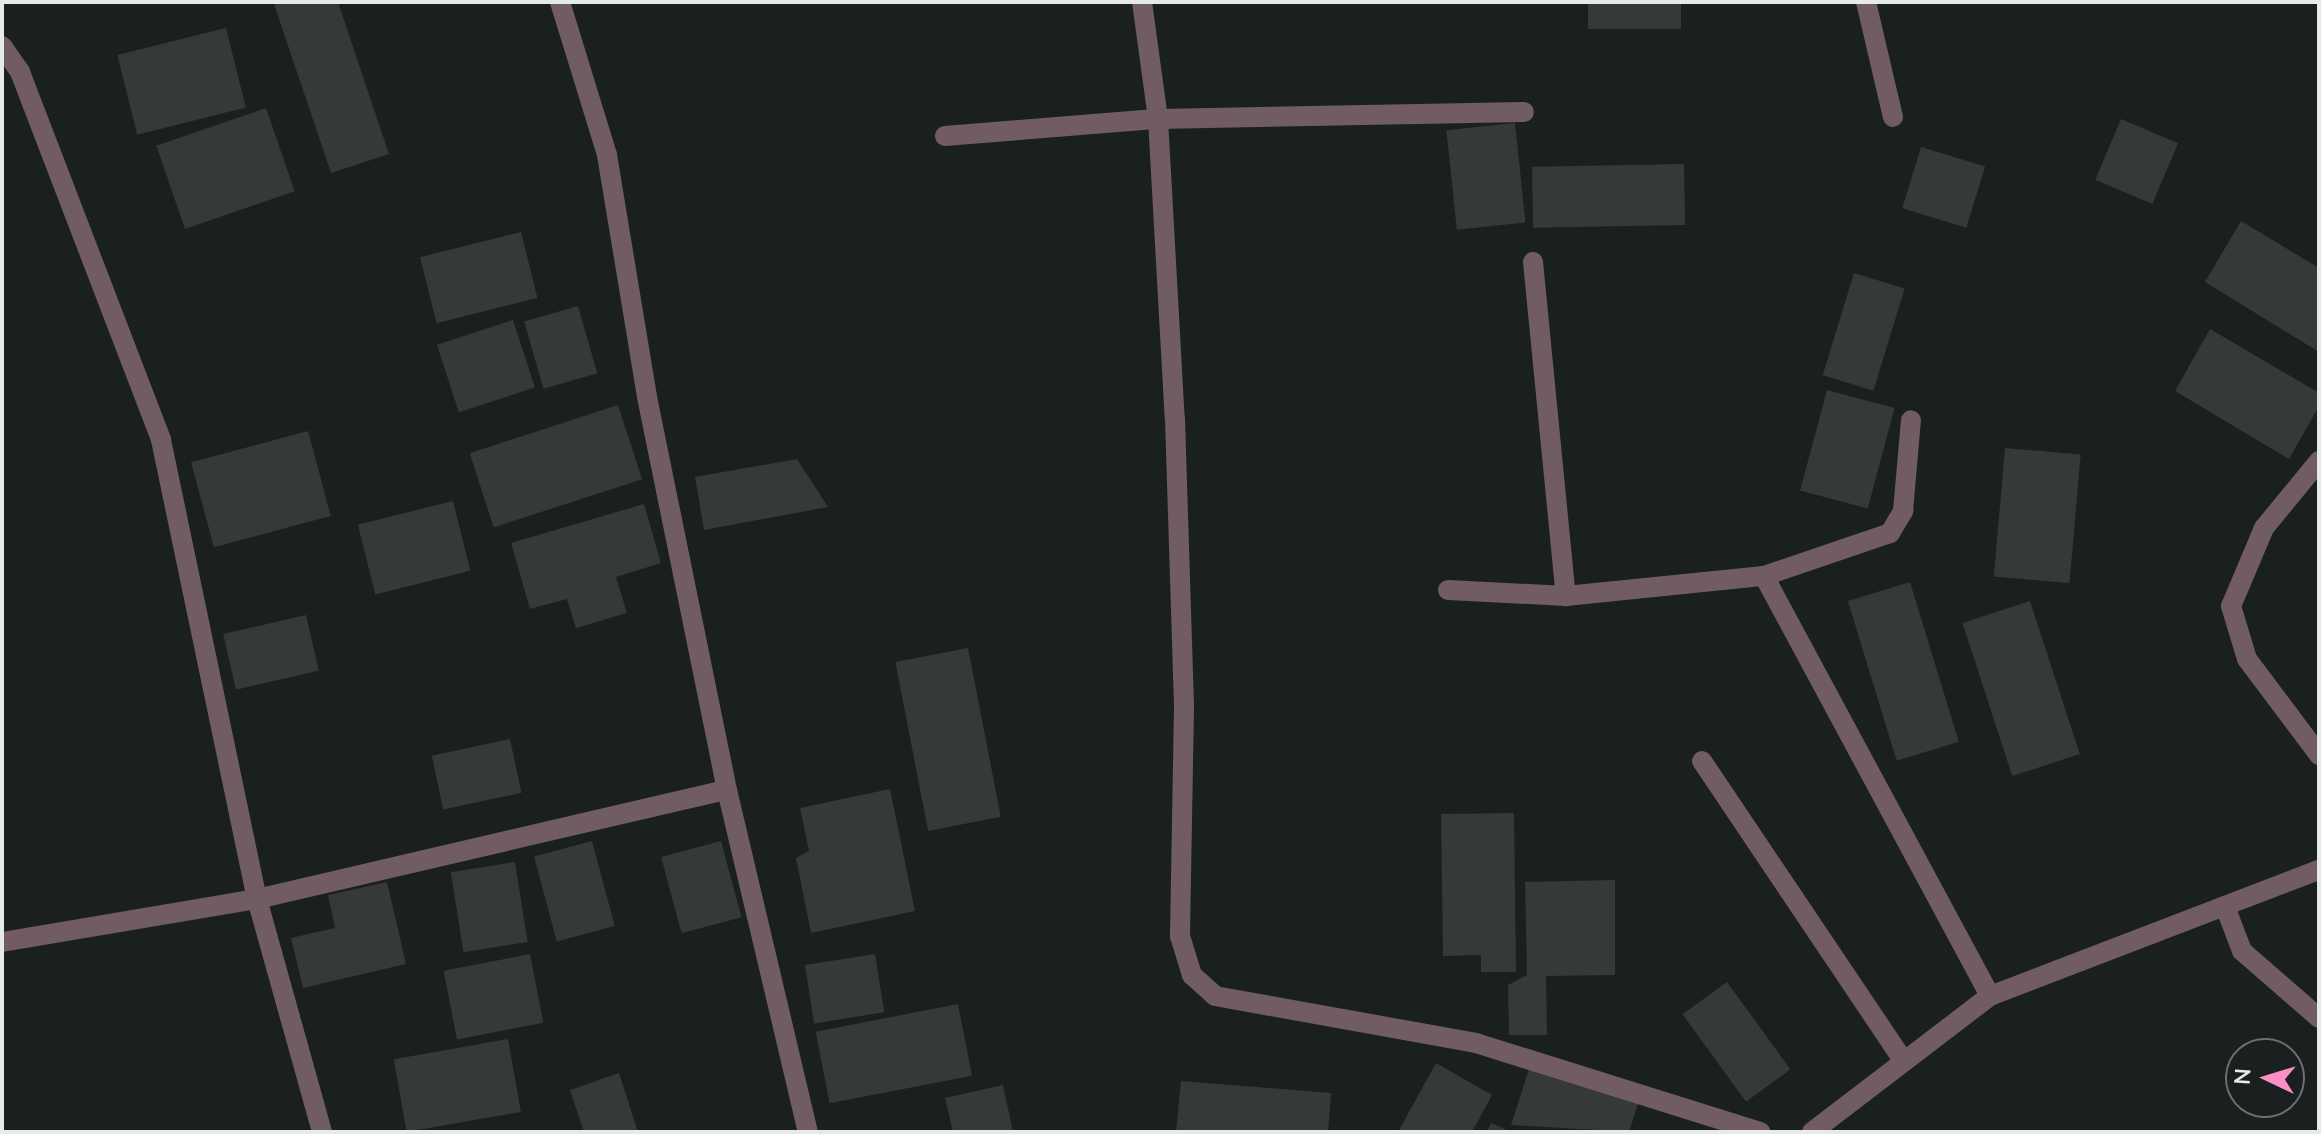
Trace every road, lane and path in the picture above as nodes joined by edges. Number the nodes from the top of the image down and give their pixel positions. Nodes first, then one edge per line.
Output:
1 (560, 2) edge
2 (1142, 2) edge
3 (1866, 2) edge
4 (2, 46) edge
5 (1524, 112) dead end
6 (1893, 117) dead end
7 (1158, 119) junction
8 (945, 136) dead end
9 (1533, 262) dead end
10 (1911, 420) dead end
11 (2319, 461) edge
12 (1764, 576) junction
13 (1448, 590) dead end
14 (1566, 596) junction
15 (2319, 755) edge
16 (1702, 761) dead end
17 (727, 790) junction
18 (2319, 870) edge
19 (257, 899) junction
20 (2226, 909) junction
21 (2, 942) edge
22 (1990, 996) junction
23 (2319, 1018) edge
24 (1901, 1057) junction
25 (322, 1132) edge
26 (808, 1132) edge
27 (1760, 1132) edge
28 (1812, 1132) edge

1 - 17 street
2 - 7 street
3 - 6 street
4 - 19 street
5 - 7 street
7 - 8 street
7 - 27 street
9 - 14 street
10 - 12 street
11 - 15 street
12 - 14 street
12 - 22 street
13 - 14 street
16 - 24 street
17 - 19 street
17 - 26 street
18 - 20 street
19 - 21 street
19 - 25 street
20 - 22 street
20 - 23 street
22 - 24 street
24 - 28 street

